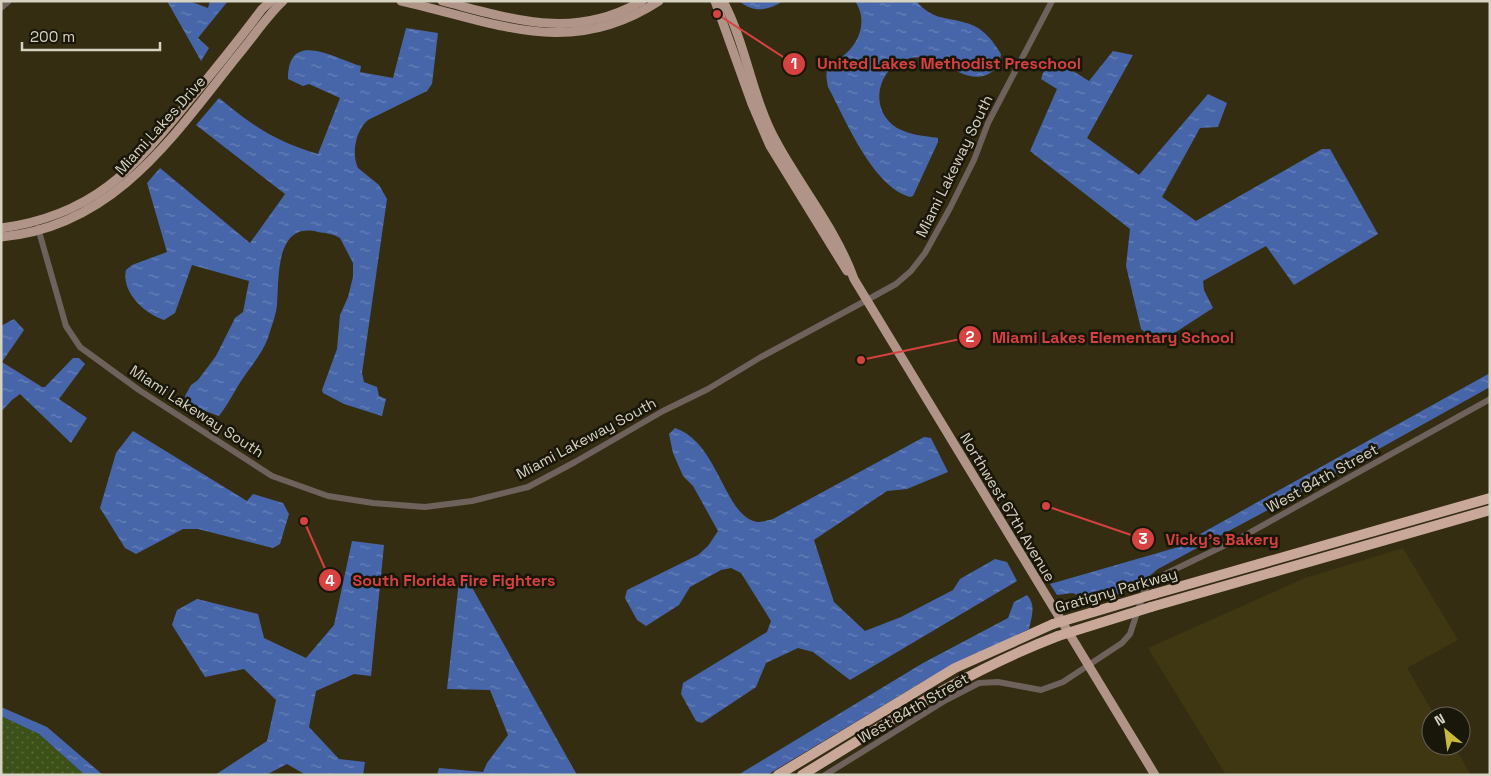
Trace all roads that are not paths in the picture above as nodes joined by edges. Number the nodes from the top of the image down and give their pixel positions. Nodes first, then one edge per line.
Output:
1 (9, 1) edge
2 (271, 1) edge
3 (283, 1) edge
4 (402, 1) edge
5 (442, 1) edge
6 (642, 1) edge
7 (659, 1) edge
8 (715, 1) edge
9 (723, 1) edge
10 (1052, 1) edge
11 (1, 8) edge
12 (38, 227) junction
13 (1, 228) edge
14 (1, 237) edge
15 (854, 278) junction
16 (867, 300) junction
17 (1490, 399) edge
18 (1490, 498) edge
19 (1490, 510) edge
20 (1089, 666) junction
21 (778, 775) edge
22 (802, 775) edge
23 (825, 775) edge
24 (1155, 775) edge

1 - 11 street
2 - 12 main road, Miami Lakes Drive
3 - 12 main road, Miami Lakes Drive
4 - 7 main road
5 - 6 main road
8 - 15 main road, Northwest 67th Avenue
9 - 15 main road, Northwest 67th Avenue
10 - 16 street, Miami Lakeway South
12 - 13 main road, Miami Lakes Drive
12 - 14 main road, Miami Lakes Drive
12 - 16 street, Miami Lakeway South
15 - 16 main road, Northwest 67th Avenue
16 - 20 main road, Northwest 67th Avenue
17 - 20 street, West 84th Street
18 - 21 highway, Gratigny Parkway, bridge
19 - 22 highway, Gratigny Parkway, bridge
20 - 23 street, West 84th Street
20 - 24 main road, Northwest 67th Avenue

